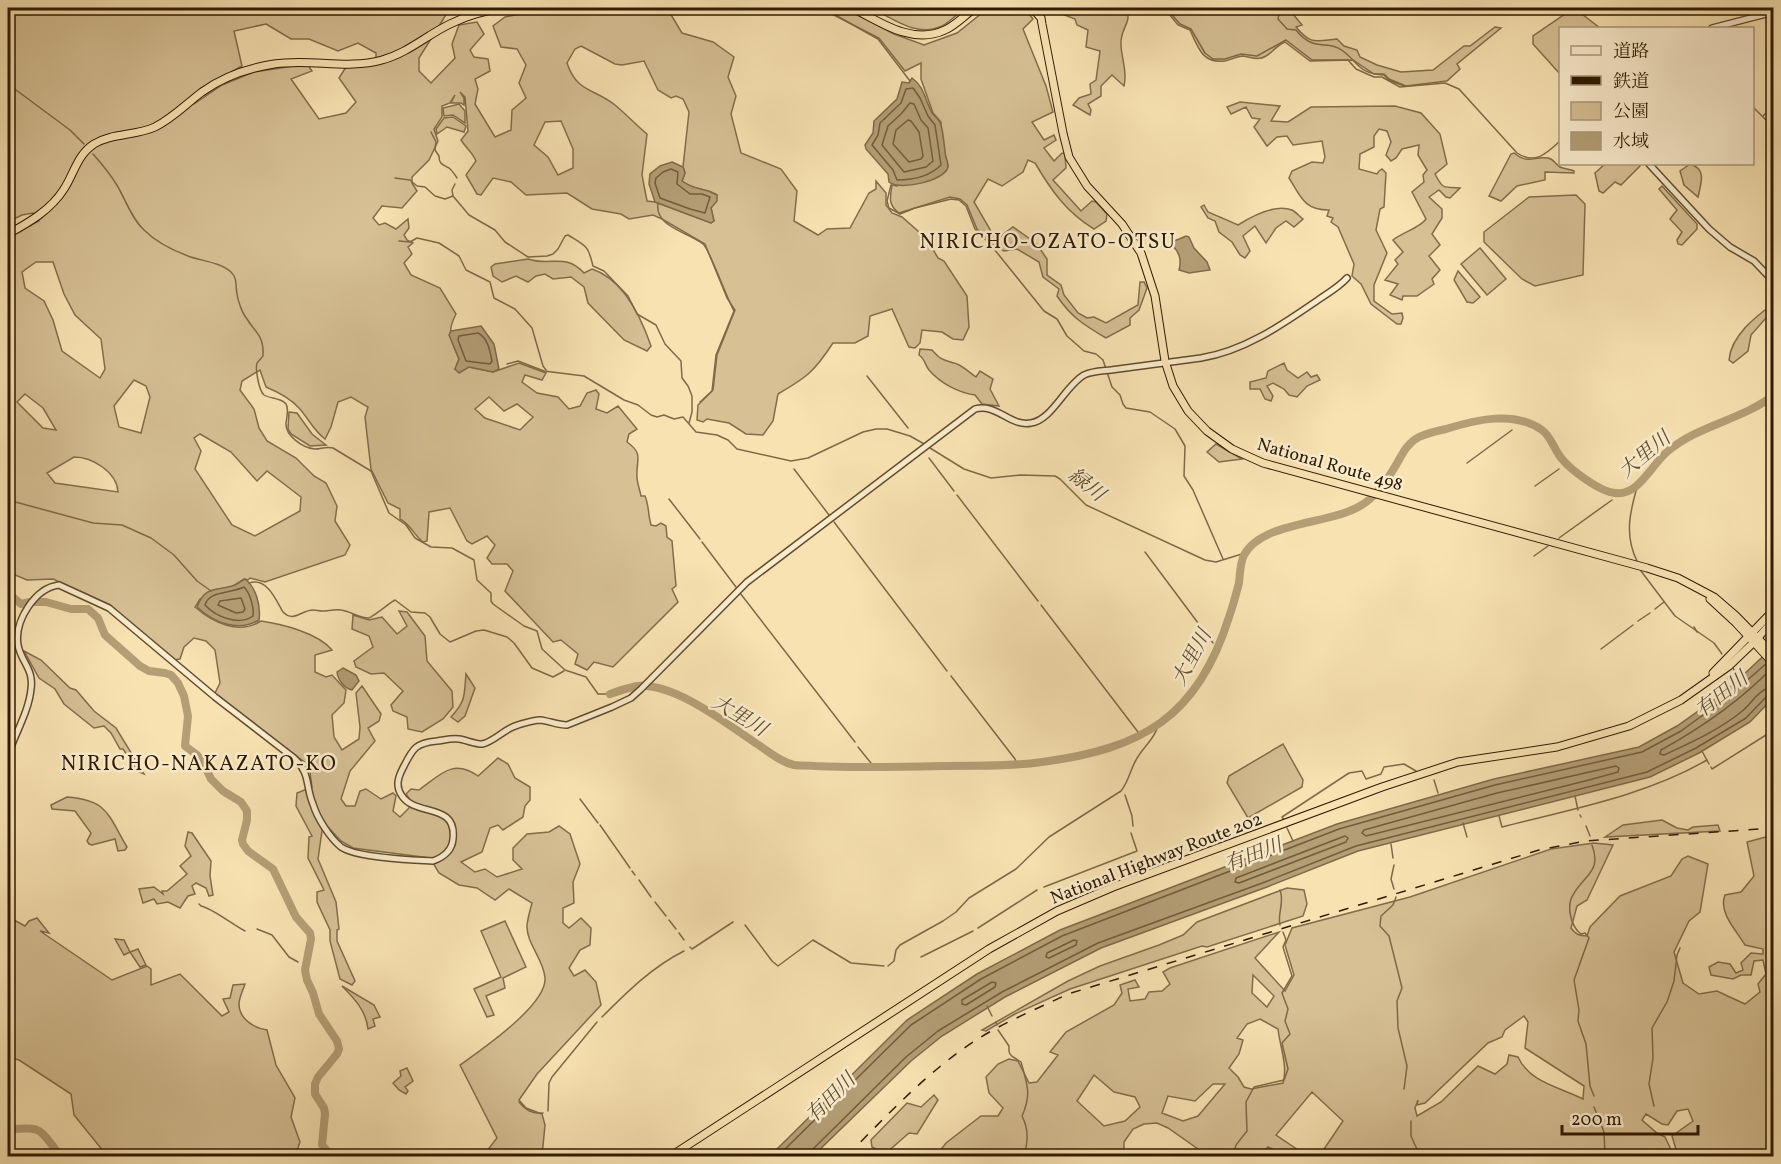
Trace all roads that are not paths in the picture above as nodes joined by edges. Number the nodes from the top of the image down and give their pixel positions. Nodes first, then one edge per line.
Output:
1 (507, 8) edge
2 (562, 8) edge
3 (597, 8) edge
4 (853, 8) edge
5 (975, 8) edge
6 (1032, 8) edge
7 (1773, 12) edge
8 (1716, 27) edge
9 (1650, 165) edge
10 (8, 234) edge
11 (1347, 278) dead end
12 (1773, 282) edge
13 (1165, 361) junction
14 (1773, 610) edge
15 (1773, 620) edge
16 (1756, 641) junction
17 (1773, 655) edge
18 (1773, 664) edge
19 (8, 755) edge
20 (671, 1156) edge

1 - 10 highway
2 - 3 highway
4 - 5 highway
6 - 13 highway, National Route 498
7 - 8 street
9 - 12 street
11 - 13 street
13 - 16 highway, National Route 498
13 - 19 street
14 - 16 highway
15 - 16 highway
16 - 17 highway
16 - 18 highway
16 - 20 highway, National Highway Route 202

